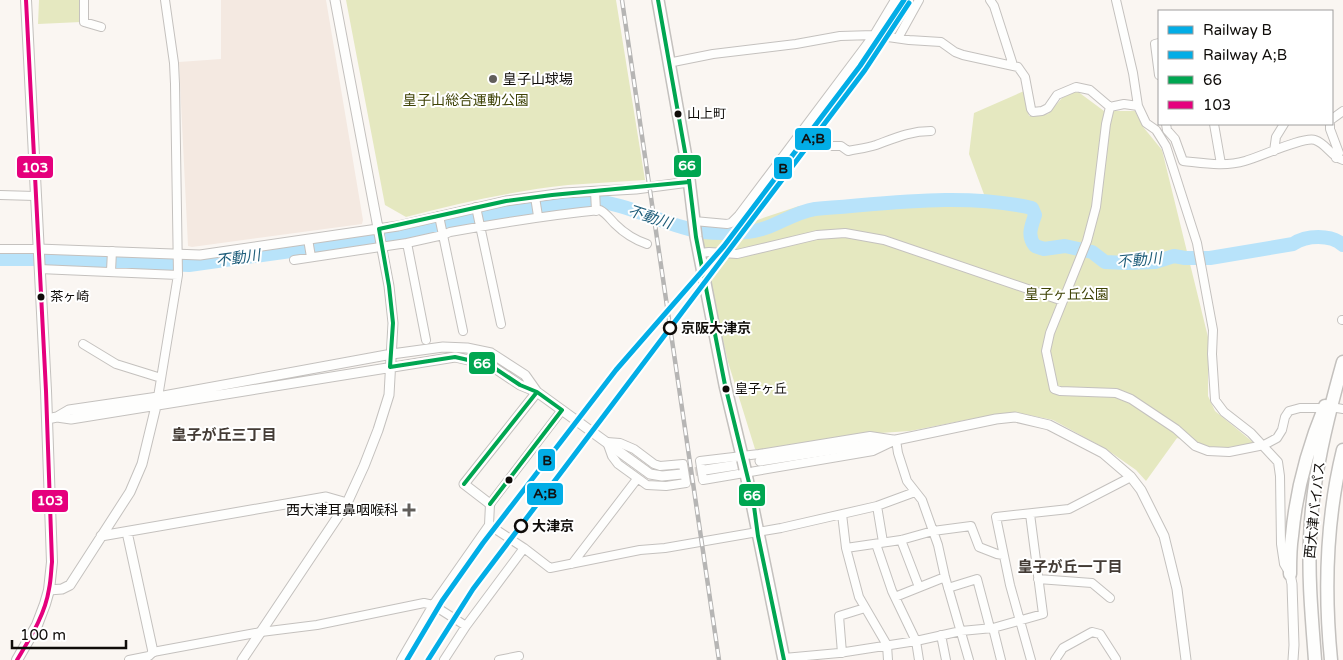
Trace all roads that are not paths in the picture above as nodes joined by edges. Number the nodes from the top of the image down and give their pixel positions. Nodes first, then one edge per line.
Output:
1 (26, 0) edge
2 (84, 0) edge
3 (165, 0) edge
4 (336, 0) edge
5 (658, 0) edge
6 (895, 0) edge
7 (919, 0) edge
8 (990, 0) edge
9 (1116, 0) edge
10 (101, 28) dead end
11 (874, 34) junction
12 (898, 38) junction
13 (1158, 43) edge
14 (668, 63) junction
15 (1013, 65) junction
16 (1158, 67) edge
17 (1138, 106) junction
18 (1110, 107) junction
19 (1167, 125) edge
20 (1214, 125) edge
21 (1283, 125) edge
22 (1330, 125) edge
23 (1156, 130) junction
24 (931, 131) dead end
25 (791, 146) junction
26 (1274, 152) junction
27 (1340, 159) edge
28 (1221, 164) junction
29 (689, 182) junction
30 (595, 191) junction
31 (0, 195) edge
32 (35, 196) junction
33 (535, 197) junction
34 (477, 207) junction
35 (596, 210) junction
36 (439, 216) junction
37 (538, 216) junction
38 (694, 222) junction
39 (481, 226) junction
40 (379, 231) junction
41 (443, 235) junction
42 (308, 239) junction
43 (408, 243) junction
44 (646, 244) dead end
45 (382, 247) junction
46 (0, 250) edge
47 (38, 251) junction
48 (112, 253) junction
49 (700, 254) junction
50 (178, 257) junction
51 (311, 257) junction
52 (294, 260) dead end
53 (39, 268) junction
54 (111, 270) junction
55 (178, 274) junction
56 (1063, 300) junction
57 (501, 324) dead end
58 (463, 331) dead end
59 (426, 340) dead end
60 (84, 344) dead end
61 (392, 354) junction
62 (390, 367) junction
63 (1342, 367) edge
64 (160, 378) junction
65 (537, 392) junction
66 (157, 401) junction
67 (1318, 408) dead end
68 (562, 410) junction
69 (52, 418) junction
70 (896, 440) junction
71 (607, 442) junction
72 (1264, 446) junction
73 (1343, 450) edge
74 (760, 461) dead end
75 (743, 464) junction
76 (705, 470) tunnel mouth
77 (682, 474) tunnel mouth
78 (1131, 476) junction
79 (637, 479) junction
80 (915, 492) junction
81 (346, 503) junction
82 (490, 504) junction
83 (877, 506) junction
84 (842, 514) junction
85 (1030, 514) junction
86 (489, 526) junction
87 (933, 531) junction
88 (127, 532) junction
89 (757, 532) junction
90 (101, 536) junction
91 (902, 540) junction
92 (880, 543) junction
93 (524, 548) junction
94 (846, 548) junction
95 (1003, 555) junction
96 (572, 564) junction
97 (1290, 574) junction
98 (945, 577) junction
99 (1038, 579) junction
100 (919, 587) junction
101 (948, 588) junction
102 (49, 590) junction
103 (894, 597) junction
104 (1110, 598) dead end
105 (433, 605) junction
106 (865, 608) junction
107 (1020, 620) junction
108 (466, 626) junction
109 (991, 628) junction
110 (961, 631) junction
111 (261, 632) junction
112 (941, 635) junction
113 (916, 641) junction
114 (887, 645) junction
115 (153, 652) junction
116 (842, 653) junction
117 (519, 656) dead end
118 (446, 658) edge
119 (784, 659) edge
120 (1116, 659) edge
121 (17, 660) edge
122 (129, 660) edge
123 (242, 660) edge
124 (401, 660) edge
125 (456, 660) edge
126 (499, 660) edge
127 (888, 660) edge
128 (919, 660) edge
129 (946, 660) edge
130 (969, 660) edge
131 (1001, 660) edge
132 (1031, 660) edge
133 (1056, 660) edge
134 (1186, 660) edge
135 (1292, 660) edge
136 (1315, 660) edge
137 (1331, 660) edge

1 - 32 main road
2 - 10 street
3 - 50 street
4 - 40 street
5 - 14 main road
6 - 11 street
7 - 12 street
8 - 15 street
9 - 17 street
11 - 12 street
11 - 14 street
11 - 25 street
12 - 15 street
13 - 16 street
14 - 29 main road
15 - 18 street
17 - 18 street
17 - 23 street
18 - 56 street
19 - 23 street
19 - 28 street
20 - 28 street
21 - 26 street
22 - 27 street
23 - 72 street
24 - 25 street
25 - 38 street
26 - 27 street
26 - 28 street
29 - 30 street
29 - 38 main road
30 - 33 street
30 - 35 street
31 - 32 street
32 - 47 main road
33 - 34 street
33 - 37 street
34 - 36 street
34 - 39 street
35 - 37 street
35 - 44 street
36 - 40 street
36 - 41 street
37 - 39 street
38 - 49 main road
39 - 41 street
39 - 57 street
40 - 42 street
40 - 45 street
41 - 43 street
41 - 58 street
42 - 50 street
42 - 51 street
43 - 45 street
43 - 59 street
45 - 51 street
45 - 61 street
46 - 47 street
47 - 48 street
47 - 53 main road
48 - 50 street
48 - 54 street
49 - 56 street
49 - 75 main road
50 - 55 street
51 - 52 street
53 - 54 street
53 - 69 main road
54 - 55 street
55 - 64 street
56 - 72 street
60 - 64 street
61 - 62 street
61 - 65 street
61 - 66 street
62 - 65 street
62 - 66 street
62 - 81 street
63 - 97 highway
63 - 136 highway, 西大津バイパス
64 - 66 street
65 - 68 street
65 - 82 street
66 - 69 street
66 - 90 street
67 - 72 street
68 - 71 street
68 - 82 street
69 - 102 main road
70 - 74 street
70 - 75 street
70 - 75 street
70 - 78 street
70 - 80 street
71 - 77 street
71 - 79 street
71 - 79 street
72 - 97 street
73 - 137 highway, 西大津バイパス
75 - 75 street
75 - 76 street
75 - 89 main road
78 - 85 street
78 - 134 street
79 - 96 street
80 - 83 street
80 - 87 street
81 - 88 street
81 - 111 street
82 - 86 street
83 - 84 street
83 - 92 street
84 - 89 street
84 - 94 street
85 - 95 street
85 - 99 street
86 - 93 street
86 - 105 street
87 - 91 street
87 - 95 street
87 - 98 street
88 - 90 street
88 - 115 street
89 - 96 street
89 - 119 main road
90 - 102 street
91 - 92 street
91 - 100 street
92 - 94 street
92 - 103 street
93 - 96 street
93 - 108 street
94 - 106 street
95 - 107 street
97 - 135 street
98 - 100 street
98 - 101 street
99 - 104 street
99 - 107 street
100 - 103 street
101 - 109 street
101 - 110 street
102 - 121 main road
103 - 113 street
105 - 108 street
105 - 111 street
105 - 124 street
106 - 114 street
106 - 116 street
107 - 109 street
107 - 132 street
108 - 118 street
109 - 110 street
109 - 131 street
110 - 112 street
110 - 130 street
111 - 115 street
111 - 123 street
112 - 113 street
112 - 129 street
113 - 114 street
113 - 128 street
114 - 116 street
114 - 127 street
115 - 122 street
116 - 119 street
117 - 126 street
118 - 125 street
120 - 133 street

